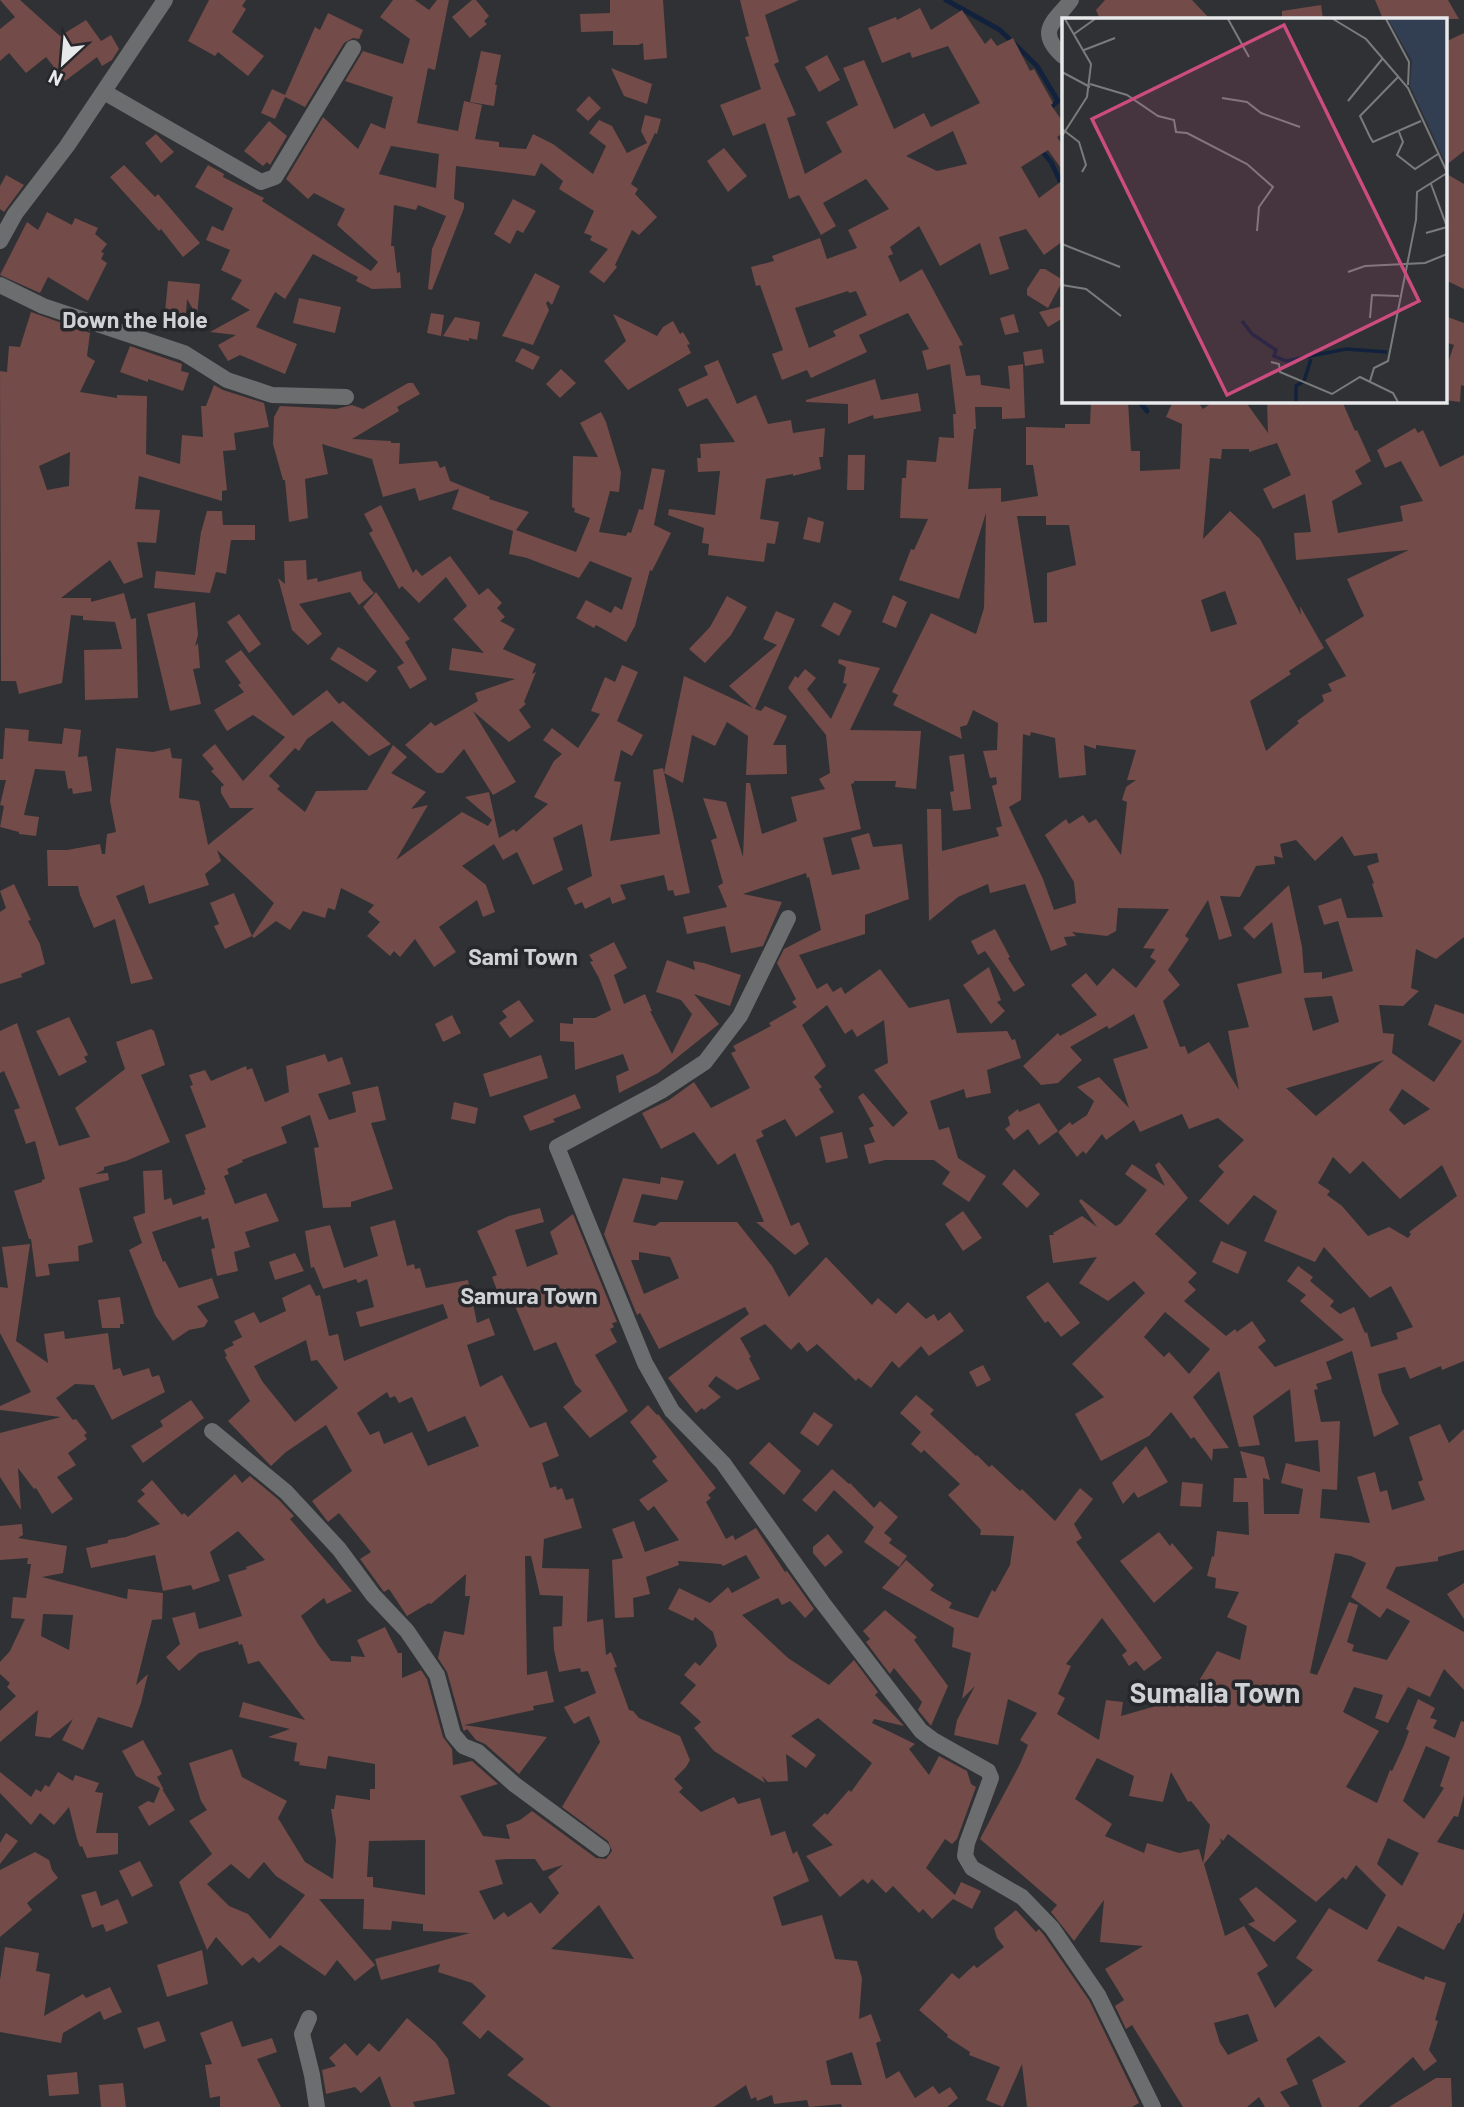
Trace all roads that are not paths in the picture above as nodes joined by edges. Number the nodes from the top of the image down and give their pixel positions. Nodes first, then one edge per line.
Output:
1 (165, 0) edge
2 (1071, 0) edge
3 (353, 48) dead end
4 (1062, 55) edge
5 (104, 92) junction
6 (0, 241) edge
7 (0, 285) edge
8 (346, 397) dead end
9 (788, 918) dead end
10 (212, 1431) dead end
11 (602, 1849) dead end
12 (309, 2018) dead end
13 (317, 2107) edge
14 (1153, 2107) edge

1 - 5 street
2 - 4 street
3 - 5 street
5 - 6 street
7 - 8 street
9 - 14 street
10 - 11 street
12 - 13 street

